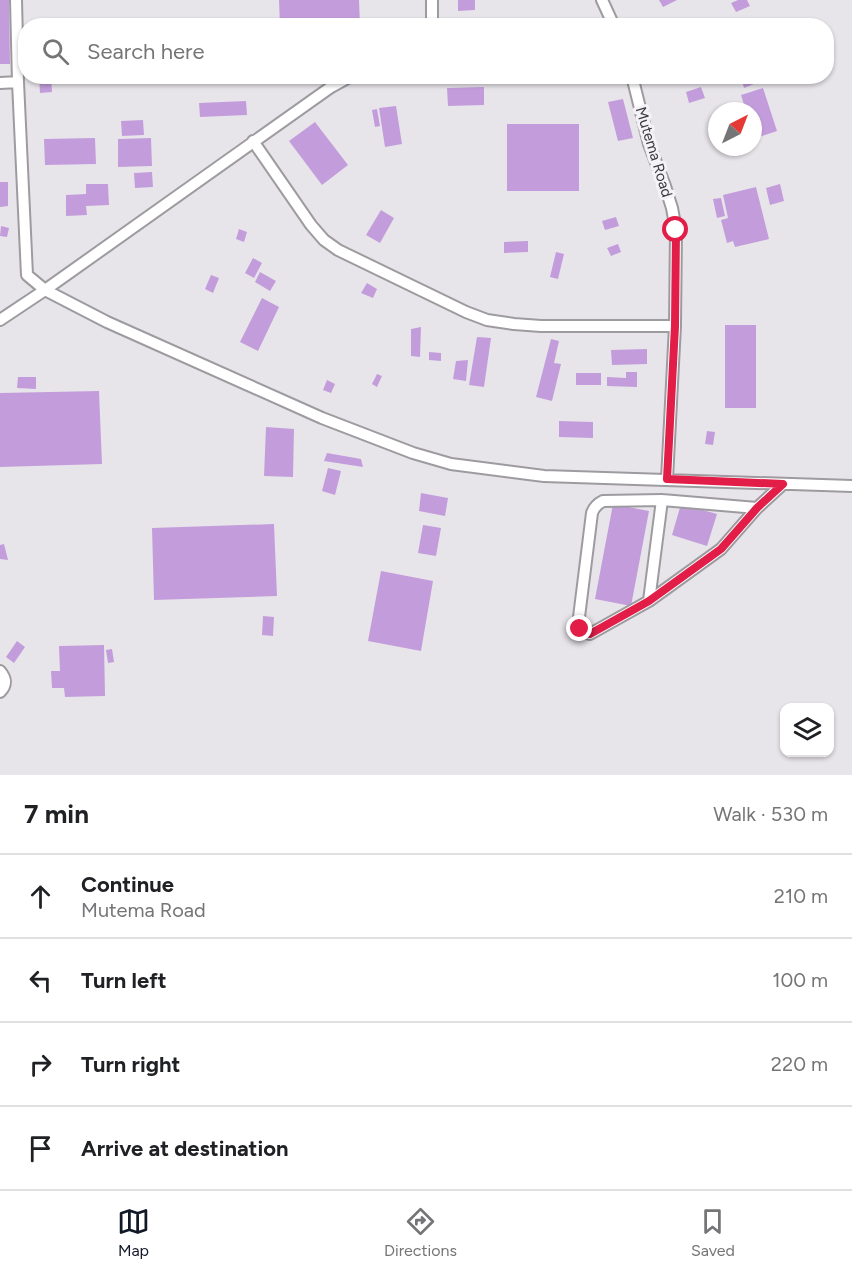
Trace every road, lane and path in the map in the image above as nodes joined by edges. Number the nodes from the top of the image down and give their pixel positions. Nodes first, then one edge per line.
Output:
1 (16, 0) edge
2 (432, 0) edge
3 (602, 0) edge
4 (432, 18) edge
5 (610, 18) edge
6 (18, 82) joint
7 (0, 83) edge
8 (18, 84) edge
9 (336, 84) edge
10 (634, 84) edge
11 (254, 141) junction
12 (45, 290) junction
13 (0, 320) edge
14 (675, 326) junction
15 (667, 479) junction
16 (783, 484) junction
17 (852, 486) edge
18 (662, 500) junction
19 (757, 508) junction
20 (649, 601) junction
21 (0, 671) edge
22 (0, 692) edge

1 - 6 street
2 - 4 street
3 - 5 street
6 - 7 street
8 - 12 street
9 - 11 street
10 - 14 street, Mutema Road
11 - 12 street
11 - 14 street
12 - 13 street
12 - 15 street
14 - 15 street, Mutema Road
15 - 16 street
16 - 17 street
16 - 19 street
18 - 19 street
18 - 20 street
18 - 20 street
19 - 20 street
21 - 22 street

